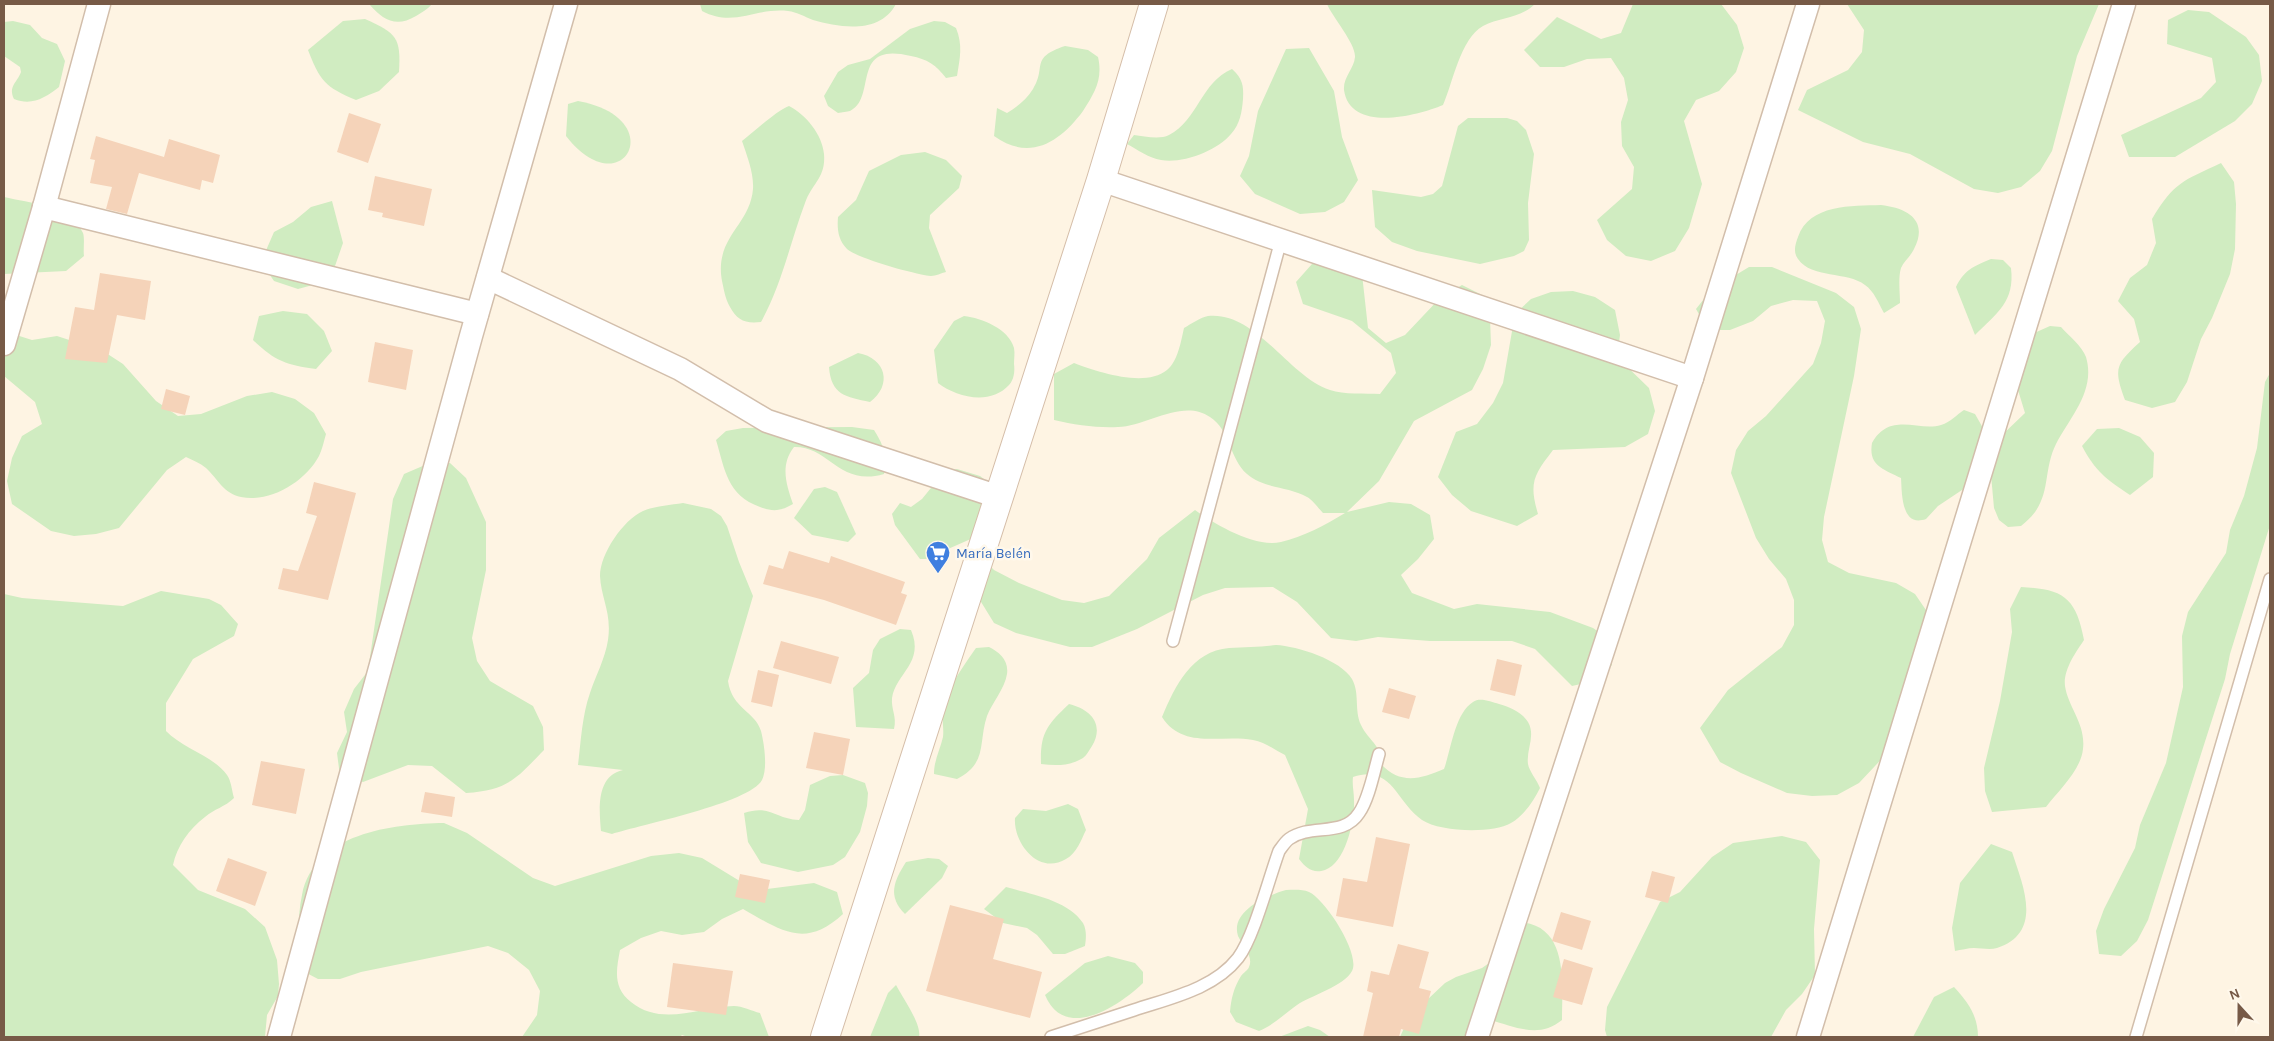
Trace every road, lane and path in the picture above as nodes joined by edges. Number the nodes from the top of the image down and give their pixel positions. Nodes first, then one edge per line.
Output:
1 (99, 4) edge
2 (566, 4) edge
3 (1154, 4) edge
4 (1808, 4) edge
5 (2124, 4) edge
6 (1100, 180) junction
7 (44, 207) junction
8 (1281, 240) junction
9 (488, 278) junction
10 (478, 314) junction
11 (4, 344) edge
12 (1692, 378) junction
13 (999, 496) junction
14 (2270, 579) edge
15 (1173, 641) dead end
16 (1380, 754) dead end
17 (279, 1037) edge
18 (825, 1037) edge
19 (1051, 1037) edge
20 (1477, 1037) edge
21 (1808, 1037) edge
22 (2136, 1037) edge

1 - 7 street
2 - 9 street
3 - 6 street
4 - 12 street
5 - 21 street
6 - 8 street
6 - 13 street
7 - 10 street
7 - 11 street
8 - 12 street
8 - 15 lane
9 - 10 street
9 - 13 street
10 - 17 street
12 - 20 street
13 - 18 street
14 - 22 lane
16 - 19 lane

